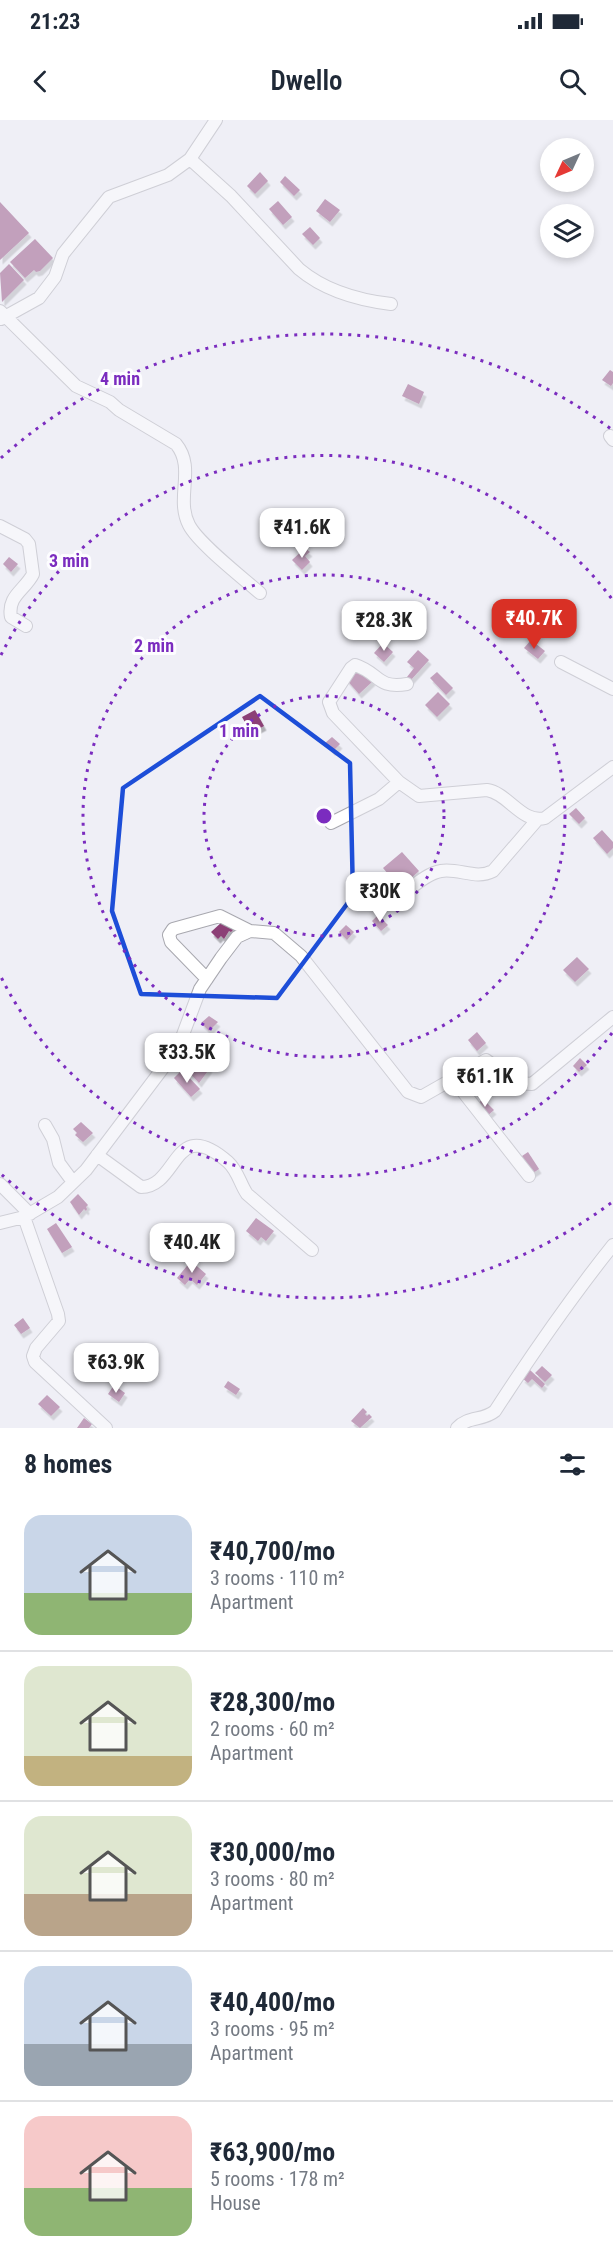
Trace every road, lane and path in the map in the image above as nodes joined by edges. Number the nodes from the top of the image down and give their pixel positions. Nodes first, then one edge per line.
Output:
1 (216, 120) edge
2 (190, 159) junction
3 (391, 304) dead end
4 (2, 315) edge
5 (0, 526) edge
6 (260, 593) dead end
7 (26, 626) dead end
8 (561, 662) dead end
9 (407, 684) dead end
10 (613, 689) edge
11 (613, 766) edge
12 (399, 782) junction
13 (537, 820) junction
14 (331, 823) dead end
15 (404, 893) dead end
16 (250, 931) junction
17 (207, 980) junction
18 (613, 1017) edge
19 (453, 1079) junction
20 (45, 1125) dead end
21 (97, 1155) junction
22 (529, 1176) dead end
23 (73, 1182) junction
24 (0, 1184) edge
25 (27, 1215) junction
26 (0, 1223) edge
27 (613, 1245) edge
28 (312, 1250) dead end
29 (106, 1428) edge
30 (457, 1428) edge

1 - 2 street
2 - 3 street
2 - 4 street
4 - 6 street
5 - 7 street
8 - 10 street
9 - 12 street
11 - 13 street
12 - 13 street
12 - 14 street
13 - 15 street
16 - 17 street
16 - 17 street
16 - 19 street
17 - 21 street
18 - 19 street
19 - 22 street
20 - 23 street
21 - 23 street
21 - 28 street
23 - 25 street
24 - 25 street
25 - 26 street
25 - 29 street
27 - 30 street

